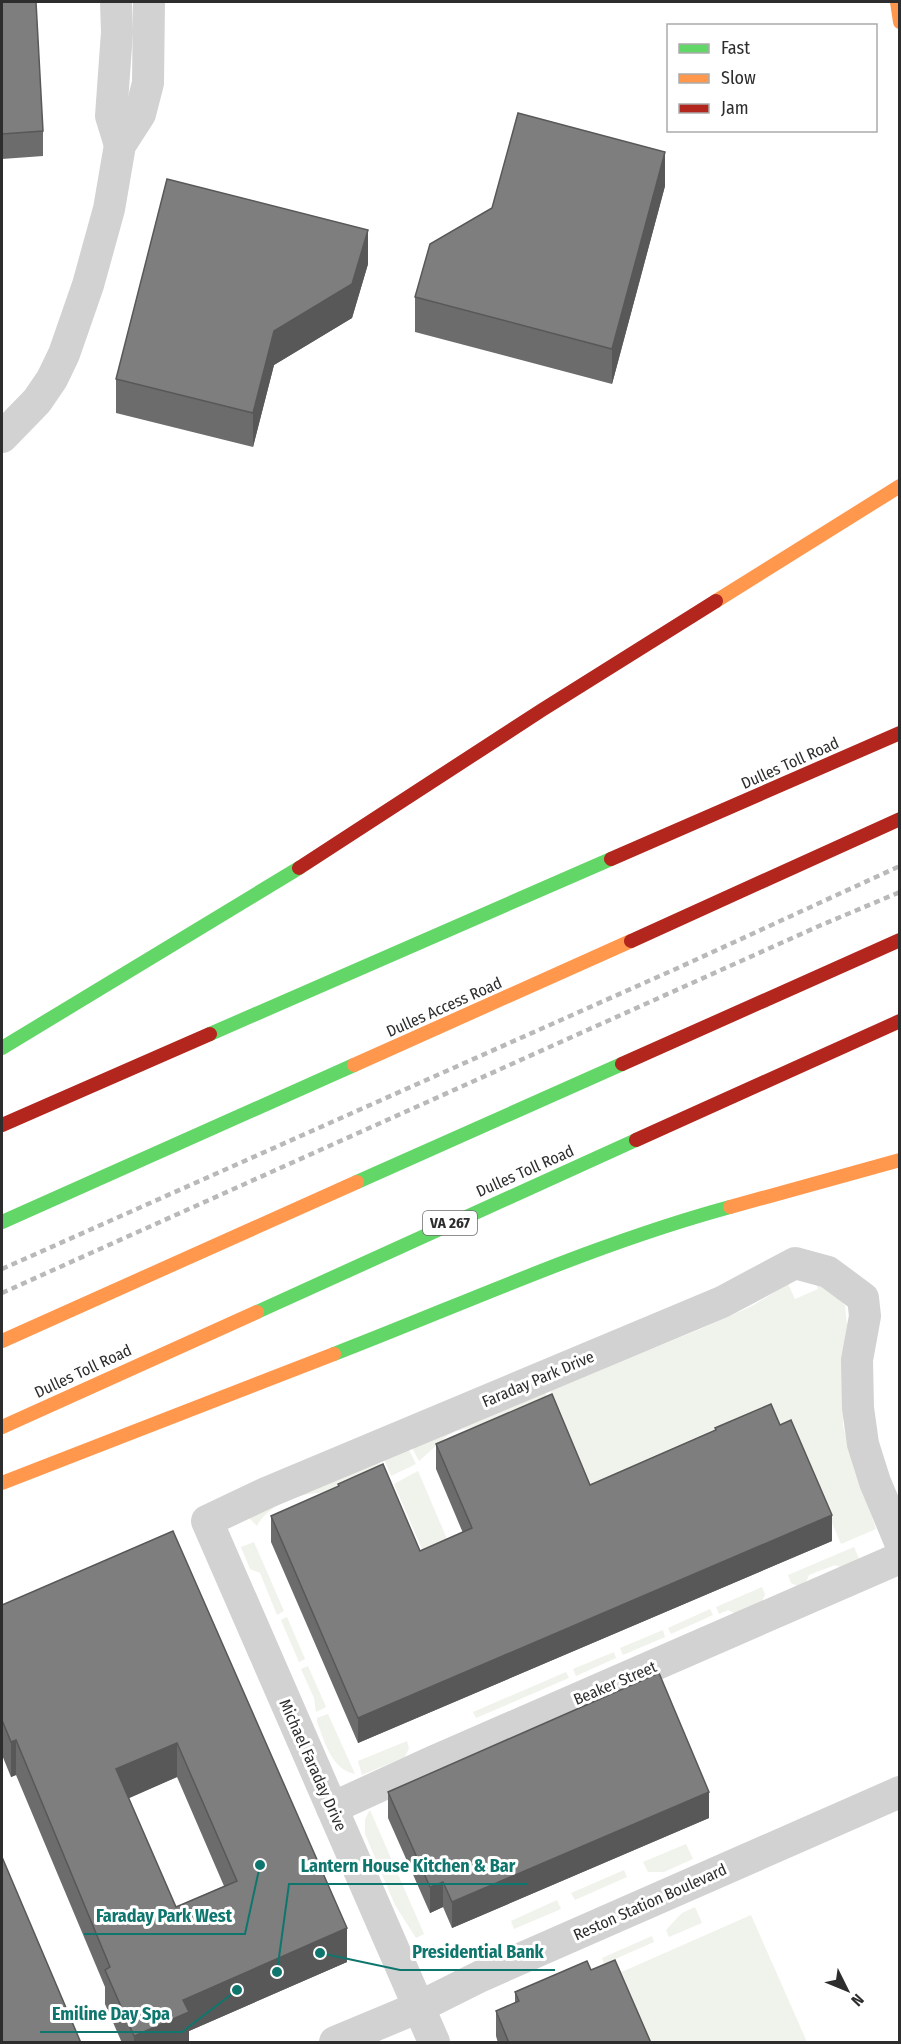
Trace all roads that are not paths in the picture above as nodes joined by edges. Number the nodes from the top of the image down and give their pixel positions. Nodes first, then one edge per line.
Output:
1 (116, 2) edge
2 (149, 2) edge
3 (897, 2) edge
4 (900, 22) edge
5 (120, 145) junction
6 (2, 437) edge
7 (900, 486) edge
8 (900, 733) edge
9 (900, 819) edge
10 (900, 940) edge
11 (900, 1022) edge
12 (2, 1048) edge
13 (2, 1125) edge
14 (900, 1160) edge
15 (2, 1222) edge
16 (2, 1341) edge
17 (2, 1426) edge
18 (2, 1483) edge
19 (207, 1521) joint
20 (900, 1542) edge
21 (900, 1558) edge
22 (900, 1792) edge
23 (332, 1808) junction
24 (418, 2007) junction
25 (335, 2043) edge
26 (434, 2043) edge

1 - 5 street
2 - 5 street
3 - 4 main road
5 - 6 street
7 - 12 main road
8 - 13 main road, Dulles Toll Road
9 - 15 main road, Dulles Access Road
10 - 16 main road
11 - 17 main road, Dulles Toll Road / VA 267
14 - 18 main road
19 - 20 street, Faraday Park Drive
19 - 23 street, Michael Faraday Drive
21 - 23 street, Beaker Street
22 - 24 street, Reston Station Boulevard
23 - 24 street, Michael Faraday Drive
24 - 25 street, Reston Station Boulevard
24 - 26 street, Michael Faraday Drive

